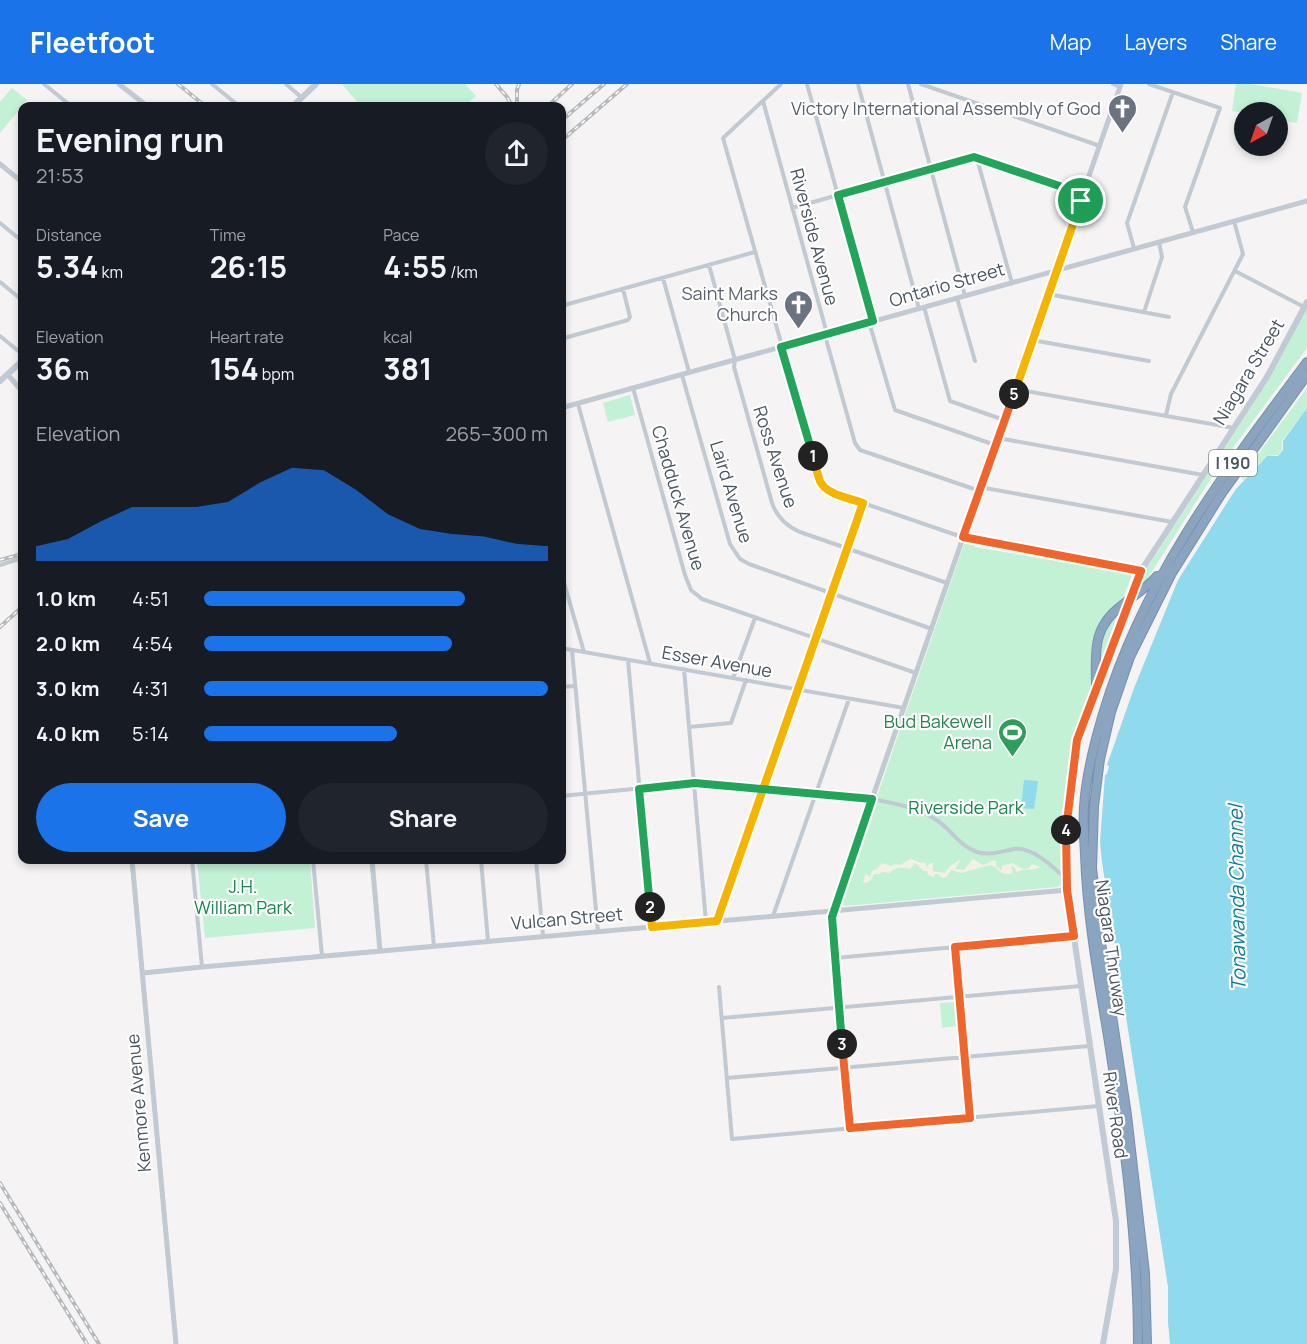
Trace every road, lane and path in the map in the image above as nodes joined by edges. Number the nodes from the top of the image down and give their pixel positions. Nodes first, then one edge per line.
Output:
1 (44, 84) edge
2 (119, 84) edge
3 (212, 84) edge
4 (286, 84) edge
5 (316, 84) edge
6 (781, 84) edge
7 (807, 84) edge
8 (866, 84) edge
9 (908, 84) edge
10 (921, 84) edge
11 (1113, 84) edge
12 (1149, 84) edge
13 (858, 85) edge
14 (1121, 85) edge
15 (1173, 92) junction
16 (302, 98) junction
17 (763, 101) junction
18 (66, 102) edge
19 (142, 102) edge
20 (234, 102) edge
21 (298, 102) edge
22 (1100, 146) junction
23 (977, 158) junction
24 (0, 164) edge
25 (930, 169) junction
26 (18, 179) edge
27 (884, 182) junction
28 (1083, 194) junction
29 (838, 195) junction
30 (1307, 201) edge
31 (792, 208) junction
32 (1234, 221) junction
33 (0, 223) edge
34 (1193, 232) junction
35 (18, 238) edge
36 (1159, 242) junction
37 (1134, 248) junction
38 (755, 252) junction
39 (709, 265) junction
40 (1056, 270) junction
41 (1235, 271) junction
42 (663, 278) junction
43 (0, 282) edge
44 (1012, 283) junction
45 (622, 289) junction
46 (1048, 294) junction
47 (965, 296) junction
48 (18, 297) edge
49 (957, 298) junction
50 (1306, 304) edge
51 (566, 305) edge
52 (922, 308) junction
53 (1144, 312) junction
54 (1169, 317) dead end
55 (871, 322) junction
56 (826, 335) junction
57 (0, 336) edge
58 (566, 338) edge
59 (1032, 340) junction
60 (781, 347) junction
61 (18, 351) edge
62 (735, 360) junction
63 (975, 361) dead end
64 (1149, 361) dead end
65 (1307, 362) edge
66 (18, 365) edge
67 (686, 374) junction
68 (8, 375) junction
69 (1307, 375) edge
70 (0, 381) edge
71 (18, 386) edge
72 (633, 388) junction
73 (1015, 389) junction
74 (578, 404) junction
75 (566, 407) edge
76 (1166, 415) junction
77 (1004, 420) junction
78 (1234, 428) junction
79 (998, 438) junction
80 (996, 446) junction
81 (1203, 475) junction
82 (980, 489) junction
83 (863, 503) junction
84 (1172, 522) junction
85 (963, 537) junction
86 (848, 549) junction
87 (18, 559) edge
88 (0, 565) edge
89 (1164, 568) junction
90 (1141, 571) junction
91 (947, 583) junction
92 (566, 589) edge
93 (832, 593) junction
94 (755, 618) junction
95 (932, 629) junction
96 (816, 639) junction
97 (566, 649) edge
98 (572, 650) junction
99 (584, 652) junction
100 (628, 660) junction
101 (650, 663) junction
102 (684, 669) junction
103 (916, 673) junction
104 (734, 678) junction
105 (746, 680) junction
106 (575, 686) junction
107 (566, 687) edge
108 (1096, 687) junction
109 (798, 690) junction
110 (849, 699) junction
111 (904, 708) junction
112 (688, 727) junction
113 (694, 783) junction
114 (639, 789) junction
115 (762, 789) junction
116 (585, 794) junction
117 (815, 794) junction
118 (566, 796) edge
119 (872, 799) junction
120 (132, 864) edge
121 (192, 864) edge
122 (313, 864) edge
123 (372, 864) edge
124 (426, 864) edge
125 (481, 864) edge
126 (536, 864) edge
127 (1066, 879) junction
128 (1067, 890) junction
129 (833, 911) junction
130 (773, 916) junction
131 (717, 921) junction
132 (706, 922) junction
133 (652, 927) junction
134 (597, 932) junction
135 (1074, 936) junction
136 (543, 937) junction
137 (488, 941) junction
138 (434, 946) junction
139 (955, 947) junction
140 (380, 951) junction
141 (322, 956) junction
142 (835, 958) junction
143 (202, 967) junction
144 (143, 973) junction
145 (1081, 986) junction
146 (719, 987) dead end
147 (959, 997) junction
148 (839, 1007) junction
149 (722, 1018) junction
150 (1090, 1046) junction
151 (965, 1057) junction
152 (845, 1068) junction
153 (727, 1078) junction
154 (1099, 1106) junction
155 (970, 1118) junction
156 (850, 1128) junction
157 (176, 1344) edge
158 (1103, 1344) edge
159 (1138, 1344) edge
160 (1147, 1344) edge

1 - 18 street
2 - 19 street
3 - 20 street
4 - 16 street
5 - 16 main road
6 - 17 street
7 - 29 street
8 - 13 street
9 - 25 street
10 - 22 street
11 - 14 street
12 - 15 street
13 - 27 street
14 - 22 street
15 - 34 street
15 - 37 street
16 - 21 main road
17 - 31 street, Riverside Avenue
17 - 38 street
22 - 28 street
23 - 25 street
23 - 28 street
23 - 44 street
24 - 26 street
25 - 27 street
25 - 47 street
27 - 29 street
27 - 52 street
28 - 40 street
29 - 31 street
29 - 55 street
30 - 32 street, Ontario Street
31 - 56 street, Riverside Avenue
32 - 34 street, Ontario Street
32 - 41 street
33 - 35 street
34 - 36 street, Ontario Street
36 - 37 street, Ontario Street
36 - 53 street
37 - 40 street, Ontario Street
38 - 39 street
38 - 60 street
39 - 42 street
39 - 62 street, Ross Avenue
40 - 44 street, Ontario Street
40 - 46 street
41 - 50 street
41 - 76 street
42 - 45 street
42 - 67 street, Laird Avenue
43 - 48 street
44 - 47 street, Ontario Street
45 - 51 street
45 - 58 street
46 - 53 street
46 - 59 street
47 - 49 street, Ontario Street
49 - 52 street, Ontario Street
49 - 63 street
50 - 78 main road, Niagara Street
52 - 55 street, Ontario Street
52 - 77 street
53 - 54 street
55 - 56 street, Ontario Street
55 - 80 street
56 - 60 street, Ontario Street
56 - 82 street, Riverside Avenue
57 - 61 street
59 - 64 street
59 - 73 street
60 - 62 street, Ontario Street
60 - 83 street
62 - 67 street, Ontario Street
62 - 86 street, Ross Avenue
65 - 89 highway, Niagara Thruway / I 190
66 - 68 main road
67 - 72 street, Ontario Street
67 - 93 street, Laird Avenue
68 - 70 main road
68 - 71 street
69 - 160 highway, Niagara Thruway / I 190
72 - 74 street, Ontario Street
72 - 94 street, Chadduck Avenue
73 - 76 street
73 - 77 street
74 - 75 street, Ontario Street
74 - 101 street
76 - 78 street
77 - 79 street
78 - 81 main road, Niagara Street
79 - 80 street
79 - 81 street
80 - 82 street
81 - 84 main road, Niagara Street
82 - 84 street, Riverside Avenue
82 - 85 street
83 - 85 street
83 - 86 street
84 - 90 main road, Niagara Street
85 - 90 street
85 - 91 street
86 - 91 street, Ross Avenue
86 - 93 street
87 - 88 street
89 - 108 highway
89 - 159 highway, Niagara Thruway / I 190
90 - 108 main road, Niagara Street, bridge
91 - 95 street
92 - 99 street
93 - 95 street, Laird Avenue
93 - 96 street
94 - 96 street, Chadduck Avenue
94 - 104 street
95 - 103 street
96 - 103 street, Chadduck Avenue
96 - 109 street
97 - 98 street, Esser Avenue
98 - 99 street, Esser Avenue
98 - 106 street
99 - 100 street, Esser Avenue
100 - 101 street, Esser Avenue
100 - 114 street
101 - 102 street, Esser Avenue
102 - 104 street, Esser Avenue
102 - 112 street
103 - 111 street
104 - 105 street, Esser Avenue
105 - 109 street, Esser Avenue
105 - 112 street
106 - 107 street
106 - 116 street
108 - 127 main road, Niagara Street
109 - 110 street, Esser Avenue
109 - 115 street
110 - 111 street, Esser Avenue
110 - 117 street
111 - 119 street
112 - 113 street
113 - 114 street
113 - 115 street
113 - 132 street
114 - 116 street
114 - 133 street
115 - 117 street
115 - 131 street
116 - 118 street
116 - 134 street
117 - 119 street
117 - 130 street
119 - 127 street
119 - 129 street
120 - 144 street, Kenmore Avenue
121 - 143 street
122 - 141 street
123 - 140 street
124 - 138 street
125 - 137 street
126 - 136 street
127 - 128 main road, Niagara Street
128 - 129 street, Vulcan Street
128 - 135 main road, River Road
129 - 130 street, Vulcan Street
129 - 142 street
130 - 131 street, Vulcan Street
131 - 132 street, Vulcan Street
132 - 133 street, Vulcan Street
133 - 134 street, Vulcan Street
134 - 136 street, Vulcan Street
135 - 139 street
135 - 145 main road, River Road
136 - 137 street, Vulcan Street
137 - 138 street, Vulcan Street
138 - 140 street, Vulcan Street
139 - 142 street
139 - 147 street
140 - 141 street, Vulcan Street
141 - 143 street, Vulcan Street
142 - 148 street
143 - 144 street, Vulcan Street
144 - 157 street, Kenmore Avenue
145 - 147 street
145 - 150 main road, River Road
146 - 149 street
147 - 148 street
147 - 151 street
148 - 149 street
148 - 152 street
149 - 153 street
150 - 151 street
150 - 154 main road, River Road
151 - 152 street
151 - 155 street
152 - 153 street
152 - 156 street
153 - 156 street
154 - 155 street
154 - 158 main road, River Road
155 - 156 street

